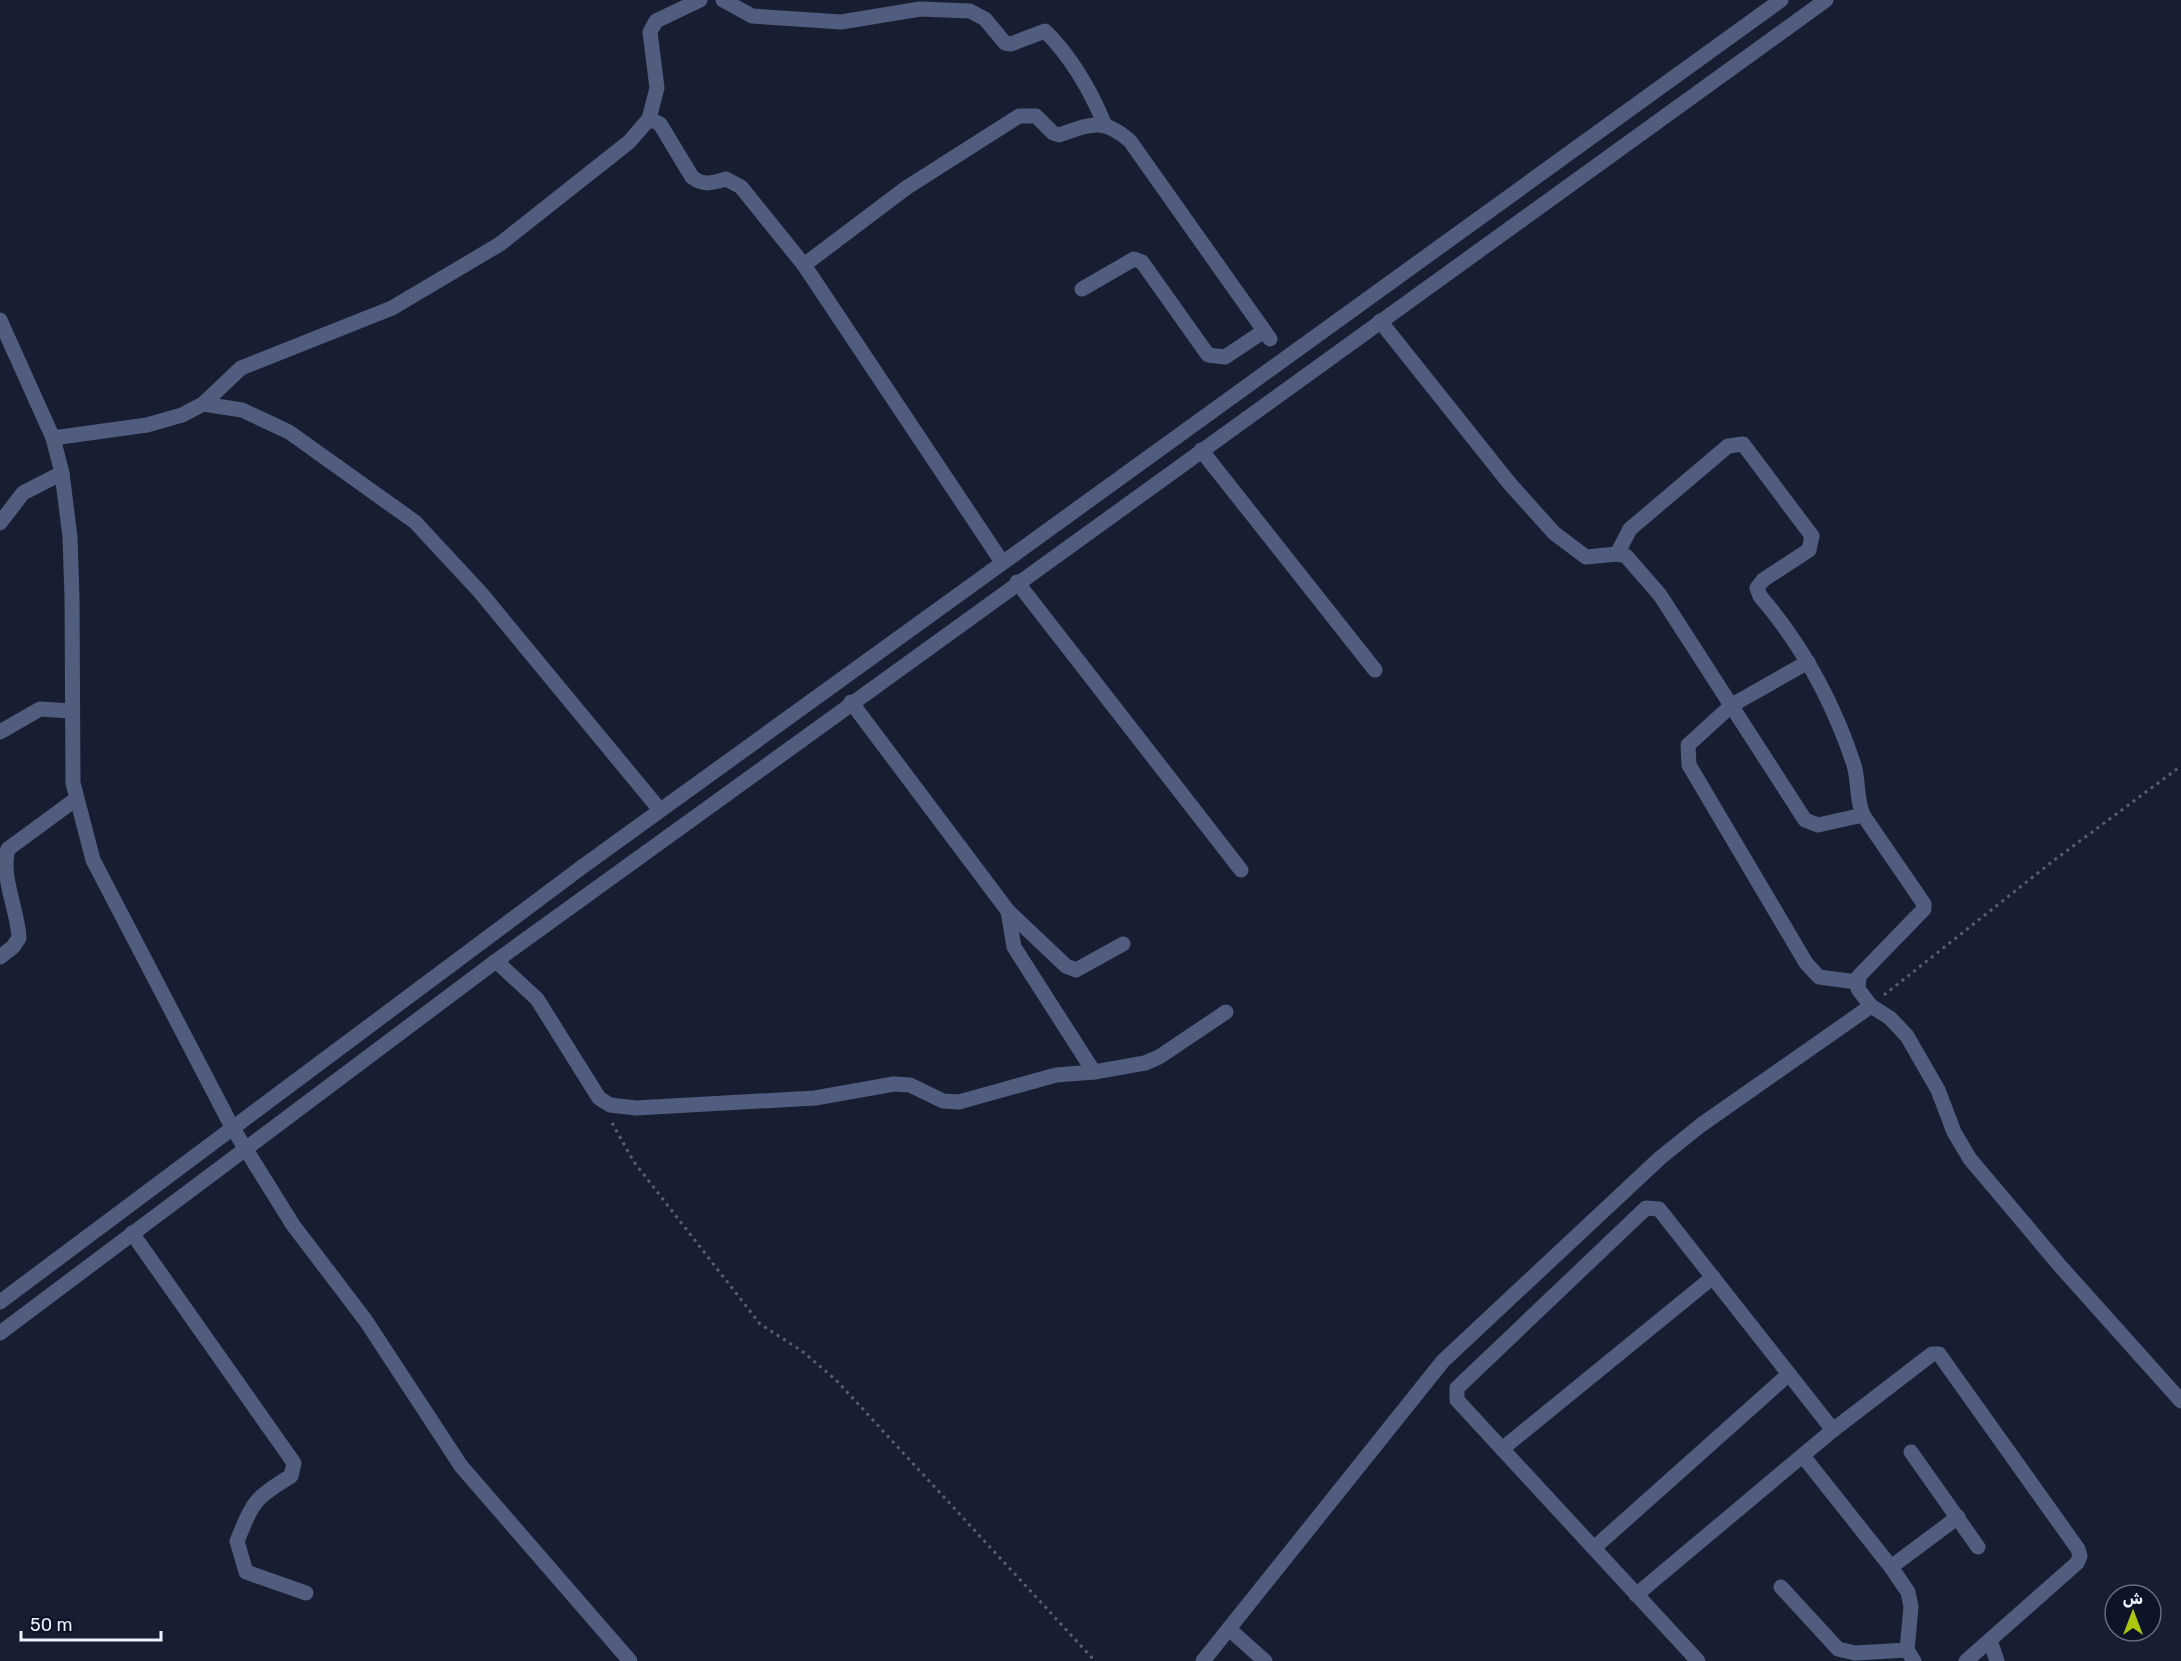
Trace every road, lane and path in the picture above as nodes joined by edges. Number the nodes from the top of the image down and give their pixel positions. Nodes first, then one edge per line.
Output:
1 (700, 0) edge
2 (723, 0) edge
3 (1781, 0) edge
4 (1826, 0) edge
5 (649, 119) junction
6 (1104, 123) junction
7 (804, 265) junction
8 (1082, 289) dead end
9 (0, 320) edge
10 (1380, 321) junction
11 (203, 404) junction
12 (53, 438) junction
13 (1201, 450) junction
14 (62, 473) junction
15 (0, 523) edge
16 (1617, 554) junction
17 (1002, 562) junction
18 (1017, 582) junction
19 (1808, 662) junction
20 (1376, 670) dead end
21 (851, 702) junction
22 (1732, 705) junction
23 (71, 711) junction
24 (0, 732) edge
25 (2181, 766) edge
26 (76, 799) junction
27 (660, 810) junction
28 (1863, 815) junction
29 (1241, 870) dead end
30 (1008, 911) junction
31 (1123, 944) dead end
32 (0, 957) edge
33 (496, 961) junction
34 (1857, 982) junction
35 (1871, 1006) junction
36 (1226, 1012) dead end
37 (1094, 1072) junction
38 (610, 1105) junction
39 (232, 1127) junction
40 (245, 1148) junction
41 (132, 1233) junction
42 (1713, 1277) junction
43 (0, 1302) edge
44 (0, 1333) edge
45 (1789, 1374) junction
46 (2181, 1401) edge
47 (1833, 1430) junction
48 (1502, 1449) junction
49 (1911, 1452) dead end
50 (1803, 1456) junction
51 (1958, 1517) junction
52 (1978, 1547) dead end
53 (1594, 1548) junction
54 (1891, 1567) junction
55 (1781, 1587) dead end
56 (306, 1593) dead end
57 (1636, 1595) junction
58 (1229, 1629) junction
59 (1990, 1640) junction
60 (1910, 1656) edge
61 (630, 1661) edge
62 (1095, 1661) edge
63 (1203, 1661) edge
64 (1265, 1661) edge
65 (1698, 1661) edge
66 (1966, 1661) edge
67 (1997, 1661) edge

1 - 5 street
2 - 6 street
3 - 17 street
4 - 10 street
5 - 7 street
5 - 11 street
6 - 7 street
6 - 8 street
7 - 17 street
9 - 12 street
10 - 13 street
10 - 16 street
11 - 12 street
11 - 27 street
12 - 14 street
13 - 18 street
13 - 20 street
14 - 15 street
14 - 23 street
16 - 19 street
16 - 22 street
17 - 27 street
18 - 21 street
18 - 29 street
19 - 22 street
19 - 28 street
21 - 30 street
21 - 33 street
22 - 28 street
22 - 34 street
23 - 24 street
23 - 26 street
25 - 35 path
26 - 32 street
26 - 39 street
27 - 39 street
28 - 34 street
30 - 31 street
30 - 37 street
33 - 38 street
33 - 40 street
34 - 35 street
35 - 46 street
35 - 58 street
36 - 37 street
37 - 38 street
38 - 62 path
39 - 40 street
39 - 43 street
40 - 41 street
40 - 61 street
41 - 44 street
41 - 56 street
42 - 45 street
42 - 48 street
42 - 48 street
45 - 47 street
45 - 53 street
47 - 50 street
47 - 59 street
48 - 53 street
49 - 51 street
50 - 54 street
50 - 57 street
51 - 52 street
51 - 54 street
53 - 57 street
54 - 60 street
55 - 60 street
57 - 65 street
58 - 63 street
58 - 64 street
59 - 66 street
59 - 67 street

